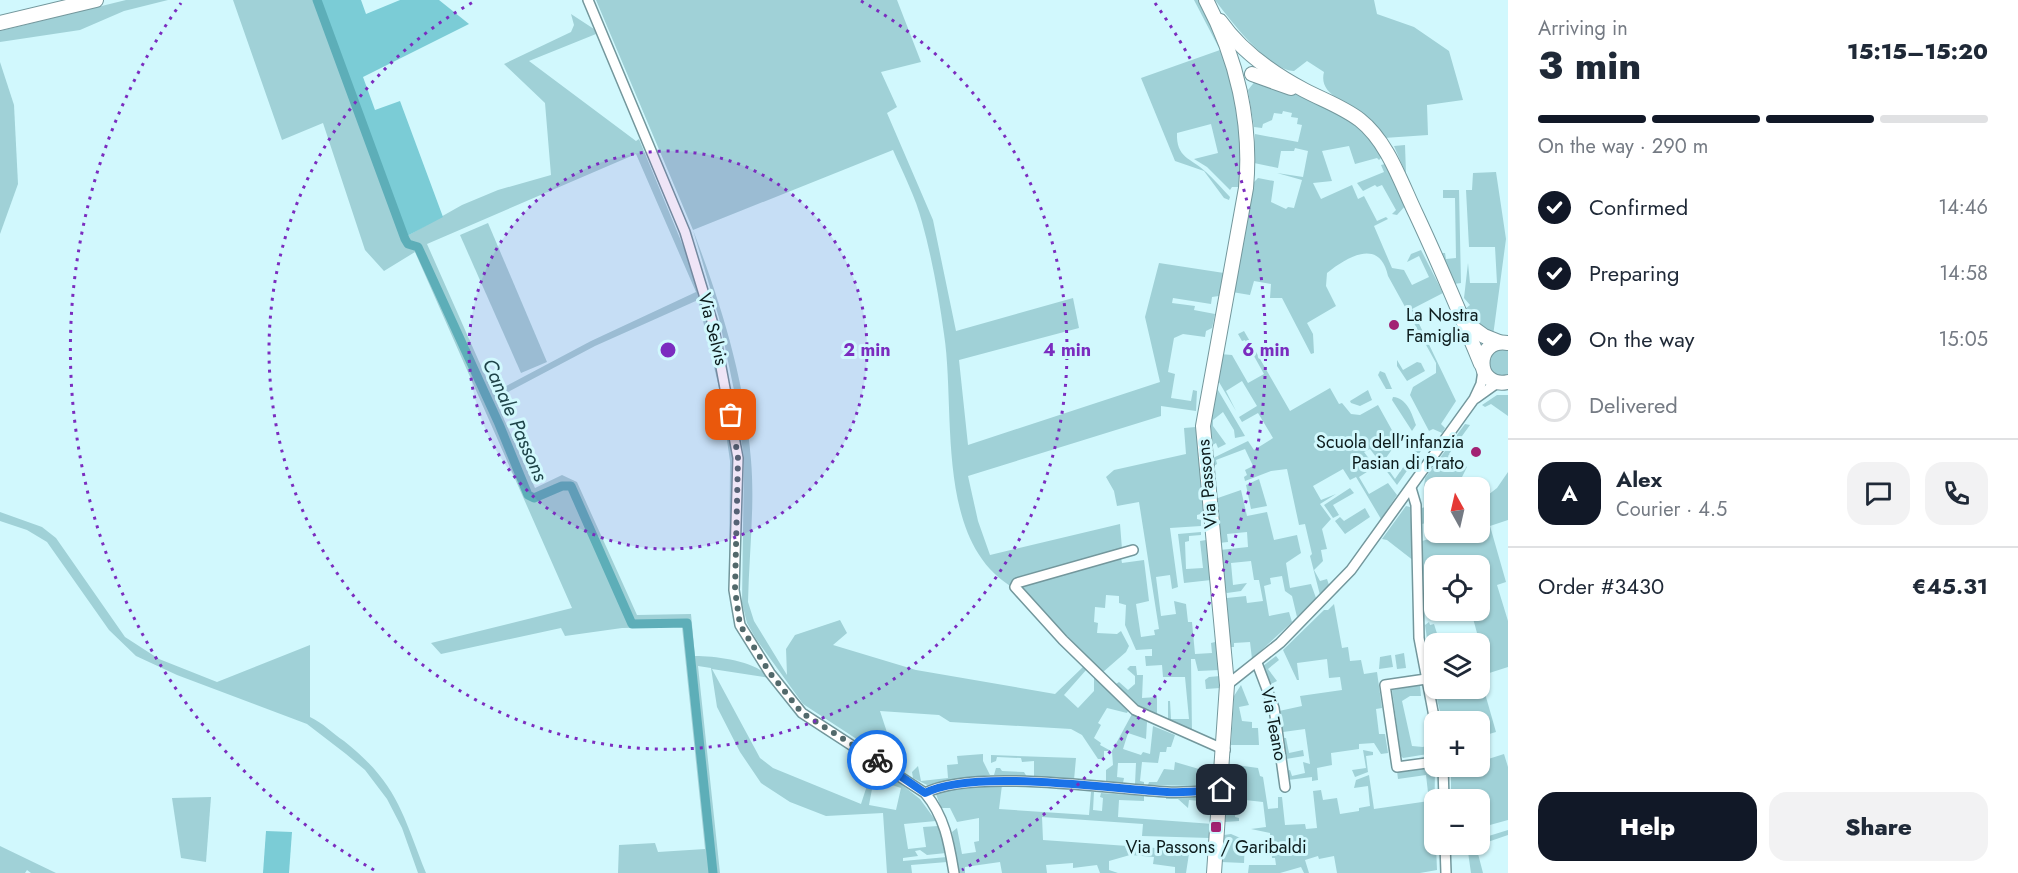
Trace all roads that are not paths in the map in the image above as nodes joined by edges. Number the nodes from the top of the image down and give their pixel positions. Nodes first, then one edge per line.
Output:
1 (96, 0) edge
2 (588, 0) edge
3 (1207, 2) edge
4 (0, 23) edge
5 (1255, 58) junction
6 (1252, 74) junction
7 (1236, 79) junction
8 (1305, 90) junction
9 (1243, 98) junction
10 (1466, 322) junction
11 (1505, 342) edge
12 (1482, 368) junction
13 (1505, 383) edge
14 (1474, 399) junction
15 (1411, 488) junction
16 (1133, 550) dead end
17 (1257, 663) junction
18 (1424, 667) edge
19 (1424, 679) edge
20 (1227, 685) junction
21 (1225, 750) junction
22 (1424, 763) edge
23 (1285, 786) dead end
24 (1222, 790) junction
25 (925, 793) junction
26 (1445, 855) edge
27 (954, 873) edge
28 (1214, 873) edge
29 (1446, 873) edge

1 - 4 street
2 - 25 street, Via Selvis
3 - 5 street
3 - 7 street, Via Passons
5 - 6 street, Via Passons
5 - 7 street
5 - 8 street
6 - 8 street
6 - 9 street, Via Passons
7 - 9 street, Via Passons
8 - 10 street
9 - 20 street, Via Passons
10 - 11 street
10 - 12 street
11 - 12 street
12 - 13 street
12 - 14 street
13 - 14 street
14 - 15 street
15 - 17 street
15 - 18 street
16 - 21 street
17 - 20 street
17 - 23 street, Via Teano
19 - 22 street
20 - 21 street, Via Passons
21 - 24 street, Via Passons
24 - 25 street
24 - 28 street, Via Passons
25 - 27 street, Via Selvis
26 - 29 street

